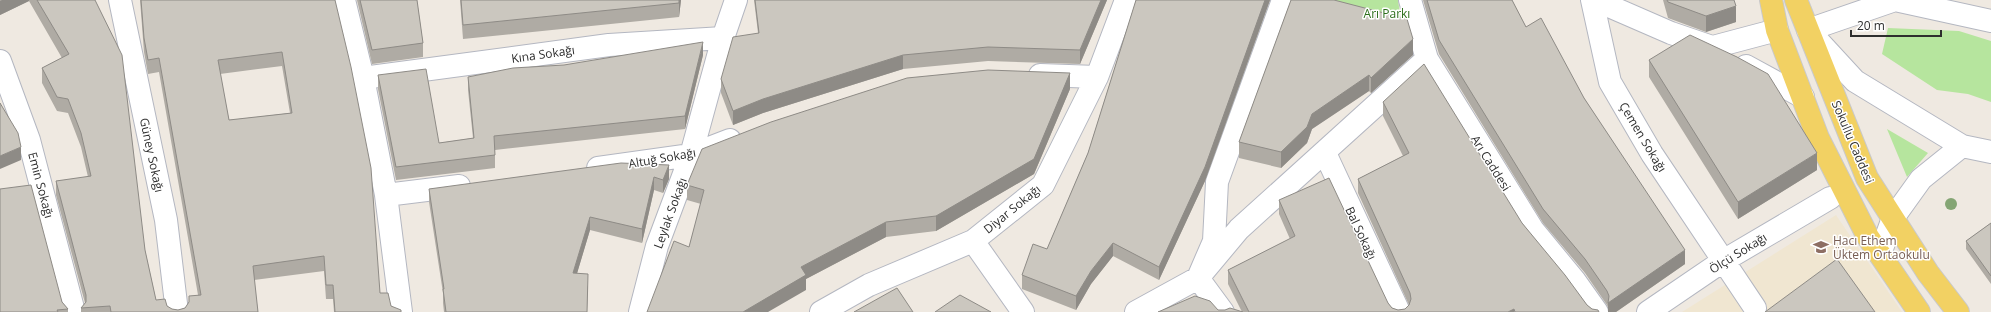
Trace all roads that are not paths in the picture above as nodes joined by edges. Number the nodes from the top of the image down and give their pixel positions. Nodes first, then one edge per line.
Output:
1 (120, 0) edge
2 (344, 0) edge
3 (736, 0) edge
4 (1126, 0) edge
5 (1283, 0) edge
6 (1410, 0) edge
7 (1593, 0) edge
8 (1771, 0) edge
9 (1796, 0) edge
10 (1991, 21) edge
11 (1777, 30) junction
12 (1808, 30) junction
13 (723, 38) junction
14 (1713, 47) junction
15 (1427, 60) junction
16 (0, 61) edge
17 (1019, 74) edge
18 (1097, 77) junction
19 (363, 78) junction
20 (1803, 97) junction
21 (746, 134) edge
22 (1962, 146) junction
23 (1991, 152) edge
24 (1325, 153) junction
25 (691, 155) junction
26 (576, 171) edge
27 (477, 184) edge
28 (386, 195) junction
29 (1830, 198) dead end
30 (1893, 218) junction
31 (973, 241) junction
32 (1880, 254) junction
33 (1723, 261) junction
34 (1198, 278) junction
35 (1755, 308) dead end
36 (74, 312) edge
37 (177, 312) edge
38 (401, 312) edge
39 (640, 312) edge
40 (820, 312) edge
41 (1023, 312) edge
42 (1136, 312) edge
43 (1223, 312) edge
44 (1398, 312) edge
45 (1597, 312) edge
46 (1648, 312) edge
47 (1919, 312) edge
48 (1958, 312) edge

1 - 37 street, Güney Sokağı
2 - 19 street
3 - 13 street, Leylak Sokağı
4 - 18 street, Diyar Sokağı
5 - 34 street
6 - 15 street, Arı Caddesi
7 - 14 street
7 - 33 street, Çemen Sokağı
8 - 11 main road
9 - 12 main road, Sokullu Caddesi
10 - 12 street
11 - 14 street
11 - 20 main road
12 - 22 street
12 - 30 main road, Sokullu Caddesi
13 - 19 street, Kına Sokağı
13 - 25 street, Leylak Sokağı
14 - 20 street
15 - 24 street
15 - 45 street, Arı Caddesi
16 - 36 street, Emin Sokağı
17 - 18 street
18 - 31 street, Diyar Sokağı
19 - 28 street
20 - 32 main road
21 - 25 street, Altuğ Sokağı
22 - 23 street
22 - 30 street
24 - 34 street
24 - 44 street, Bal Sokağı
25 - 26 street, Altuğ Sokağı
25 - 39 street, Leylak Sokağı
27 - 28 street
28 - 38 street
29 - 33 street, Ölçü Sokağı
30 - 32 street
30 - 48 main road, Sokullu Caddesi
31 - 40 street, Diyar Sokağı
31 - 41 street
32 - 47 main road
33 - 35 street, Çemen Sokağı
33 - 46 street, Ölçü Sokağı
34 - 42 street
34 - 43 street

